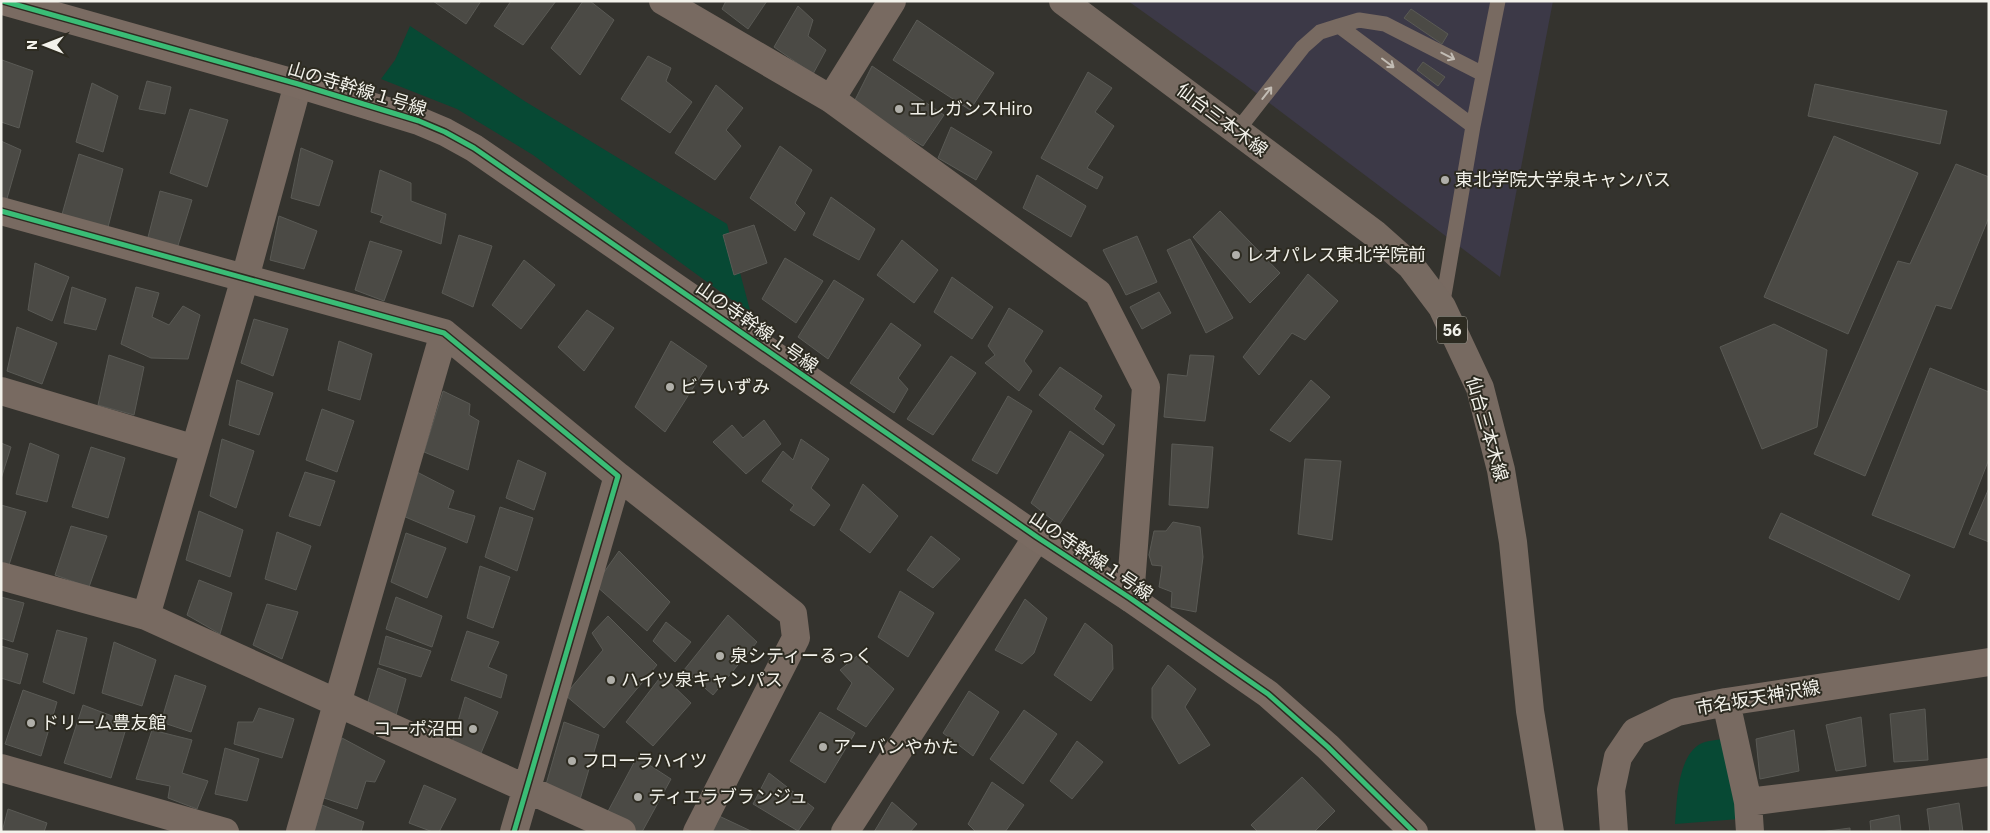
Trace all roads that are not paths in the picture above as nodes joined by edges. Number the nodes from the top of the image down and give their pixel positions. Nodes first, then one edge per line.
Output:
1 (3, 1) edge
2 (662, 1) edge
3 (892, 1) edge
4 (1063, 1) edge
5 (1498, 1) edge
6 (1338, 26) junction
7 (1483, 74) junction
8 (298, 84) junction
9 (831, 99) junction
10 (1473, 126) junction
11 (1236, 131) junction
12 (1, 211) edge
13 (244, 278) junction
14 (1442, 307) junction
15 (444, 333) junction
16 (1, 391) edge
17 (195, 448) junction
18 (618, 476) junction
19 (1037, 537) junction
20 (1, 576) edge
21 (1130, 598) junction
22 (146, 616) junction
23 (1989, 662) edge
24 (1726, 702) junction
25 (338, 703) junction
26 (1, 768) edge
27 (1989, 772) edge
28 (527, 789) junction
29 (1748, 802) junction
30 (225, 832) edge
31 (300, 832) edge
32 (514, 832) edge
33 (622, 832) edge
34 (697, 832) edge
35 (845, 832) edge
36 (1414, 832) edge
37 (1550, 832) edge
38 (1614, 832) edge
39 (1750, 832) edge

1 - 8 street, 山の寺幹線１号線
2 - 9 street
3 - 9 street
4 - 11 main road, 仙台三本木線 / 56
5 - 7 lane
6 -> 7 lane
6 -> 10 lane
11 -> 6 lane
7 - 10 lane
8 - 13 street
8 - 19 street, 山の寺幹線１号線
9 - 21 street
10 - 14 lane
11 - 14 main road, 仙台三本木線 / 56
12 - 13 street
13 - 15 street
13 - 17 street
14 - 37 main road, 仙台三本木線 / 56
15 - 18 street
15 - 25 street
16 - 17 street
17 - 22 street
18 - 28 street
18 - 34 street
19 - 21 street, 山の寺幹線１号線
19 - 35 street
20 - 22 street
21 - 36 street, 山の寺幹線１号線
22 - 25 street
23 - 24 street, 市名坂天神沢線
24 - 29 street
24 - 38 street, 市名坂天神沢線
25 - 28 street
25 - 31 street
26 - 30 street
27 - 29 street
28 - 32 street
28 - 33 street
29 - 39 street

